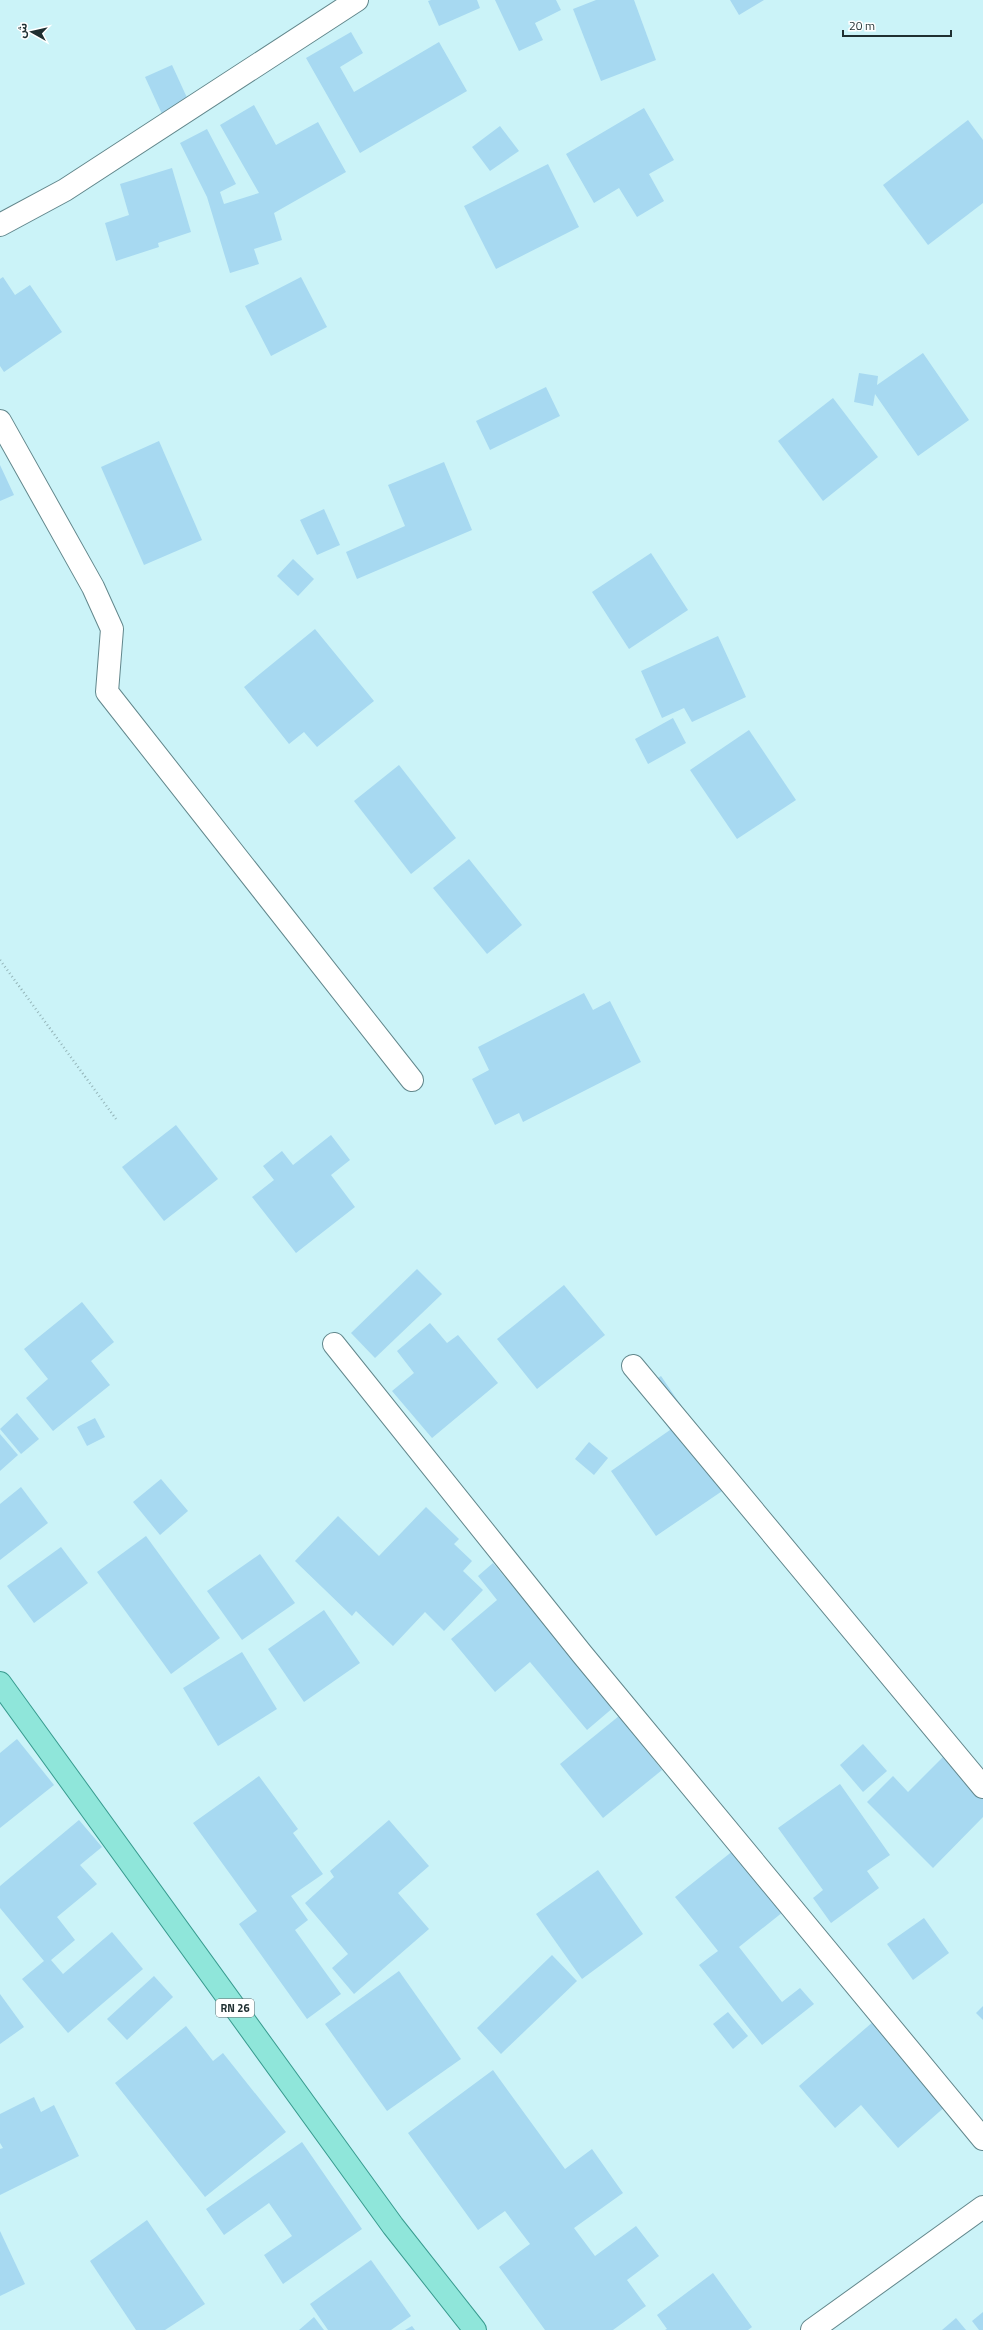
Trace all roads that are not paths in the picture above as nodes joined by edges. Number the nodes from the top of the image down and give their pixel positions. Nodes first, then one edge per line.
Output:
1 (357, 0) edge
2 (0, 225) edge
3 (0, 421) edge
4 (412, 1080) dead end
5 (334, 1344) dead end
6 (633, 1366) dead end
7 (0, 1683) edge
8 (983, 1787) edge
9 (983, 2139) edge
10 (983, 2207) edge
11 (475, 2330) edge
12 (812, 2330) edge

1 - 2 street
3 - 4 street
5 - 9 street
6 - 8 street
7 - 11 main road, RN 26
10 - 12 street

